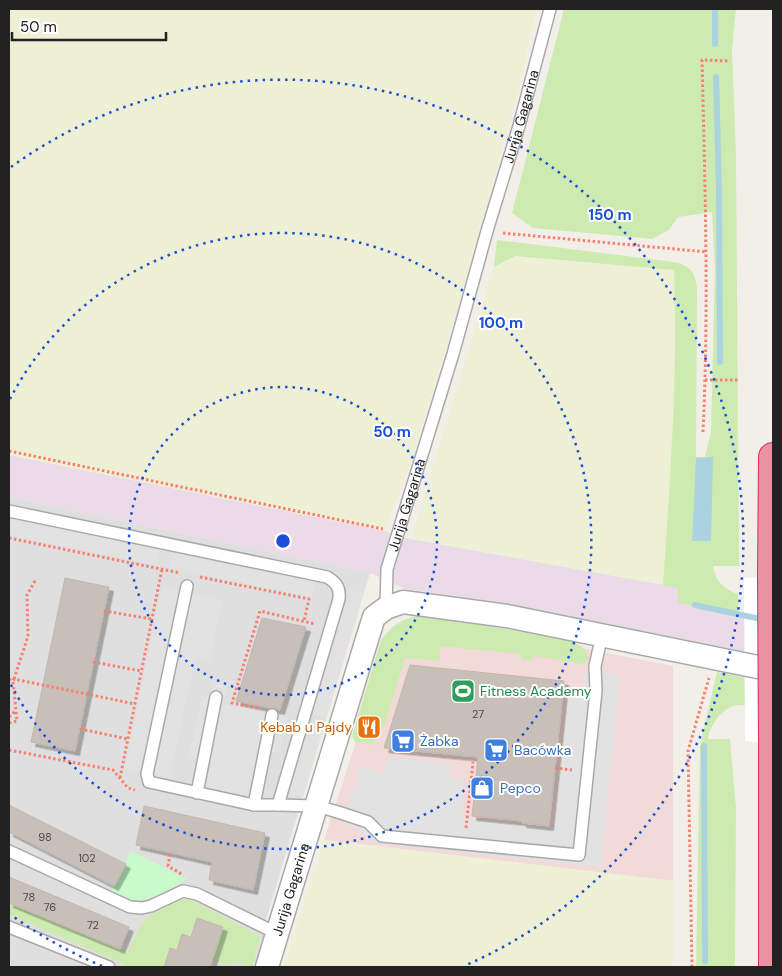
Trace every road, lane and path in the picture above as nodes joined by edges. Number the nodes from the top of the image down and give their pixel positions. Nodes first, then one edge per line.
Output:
1 (550, 9) edge
2 (730, 61) dead end
3 (487, 231) junction
4 (707, 252) junction
5 (705, 380) junction
6 (740, 380) dead end
7 (703, 432) dead end
8 (9, 452) edge
9 (773, 457) edge
10 (9, 511) edge
11 (399, 532) junction
12 (9, 538) edge
13 (162, 569) junction
14 (199, 577) dead end
15 (772, 577) edge
16 (36, 579) dead end
17 (188, 580) joint
18 (386, 608) junction
19 (104, 611) dead end
20 (152, 619) junction
21 (304, 621) junction
22 (331, 628) junction
23 (602, 635) junction
24 (720, 659) junction
25 (93, 662) dead end
26 (773, 670) edge
27 (141, 671) junction
28 (9, 680) edge
29 (14, 680) junction
30 (216, 697) dead end
31 (134, 704) junction
32 (16, 710) junction
33 (269, 712) joint
34 (9, 717) edge
35 (9, 723) edge
36 (80, 729) dead end
37 (128, 738) junction
38 (773, 744) edge
39 (9, 750) edge
40 (473, 762) dead end
41 (120, 778) junction
42 (138, 790) dead end
43 (197, 793) junction
44 (254, 805) junction
45 (278, 806) junction
46 (317, 806) junction
47 (464, 844) junction
48 (9, 851) edge
49 (9, 927) edge
50 (278, 934) junction
51 (109, 967) edge
52 (267, 967) edge
53 (692, 967) edge
54 (773, 967) edge

1 - 3 lane, Jurija Gagarina
2 - 4 path
3 - 4 path
3 - 11 lane, Jurija Gagarina
4 - 5 path
5 - 6 path
5 - 7 path
8 - 11 path
9 - 15 highway
10 - 22 lane
11 - 18 lane, Jurija Gagarina
12 - 13 path
13 - 17 path
13 - 20 path
14 - 21 path
15 - 38 highway, bridge
16 - 29 path
17 - 43 lane
18 - 23 street
18 - 46 street, Jurija Gagarina
19 - 20 path
20 - 27 path
21 - 22 path
21 - 33 path
22 - 45 lane
23 - 24 street
23 - 47 lane
24 - 26 street
24 - 53 path
25 - 27 path
27 - 31 path
28 - 29 path
29 - 31 path
29 - 32 path
30 - 43 lane
31 - 37 path
32 - 34 path
32 - 35 path
33 - 44 lane
36 - 37 path
37 - 41 path
38 - 54 highway
39 - 41 path
40 - 47 path
41 - 42 path
43 - 44 lane
44 - 45 lane
45 - 46 lane
46 - 47 lane
46 - 50 street, Jurija Gagarina
48 - 50 lane
49 - 51 lane
50 - 52 street, Jurija Gagarina

